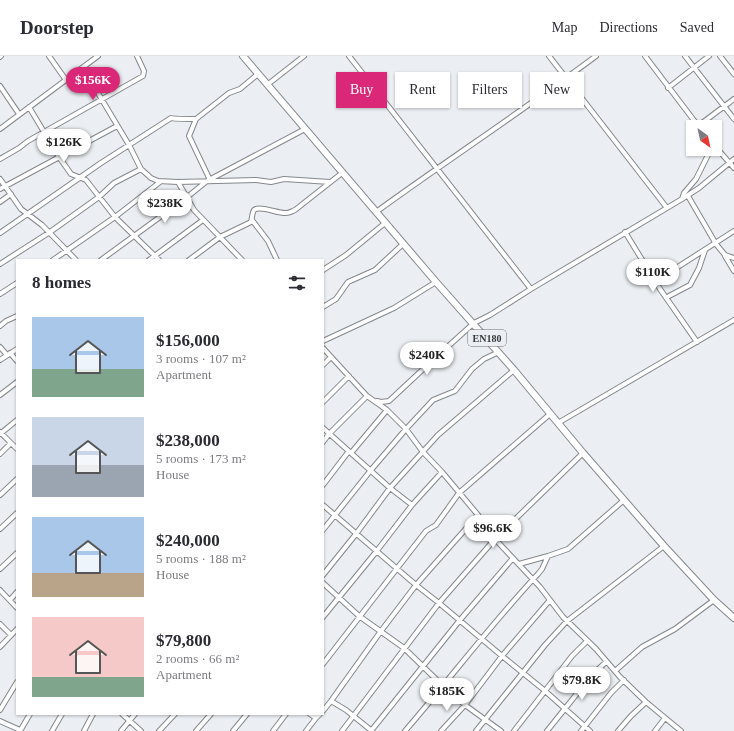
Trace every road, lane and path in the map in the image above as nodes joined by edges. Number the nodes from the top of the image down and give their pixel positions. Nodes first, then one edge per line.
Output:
1 (49, 56) edge
2 (98, 56) edge
3 (137, 56) edge
4 (243, 56) edge
5 (304, 56) edge
6 (349, 56) edge
7 (549, 56) edge
8 (596, 56) edge
9 (645, 56) edge
10 (685, 56) edge
11 (709, 56) edge
12 (720, 56) edge
13 (83, 68) junction
14 (694, 68) junction
15 (562, 72) edge
16 (575, 72) edge
17 (258, 74) junction
18 (734, 74) edge
19 (66, 80) junction
20 (267, 85) junction
21 (0, 86) edge
22 (668, 88) junction
23 (734, 99) edge
24 (101, 100) junction
25 (584, 100) edge
26 (530, 104) edge
27 (724, 106) junction
28 (28, 107) junction
29 (19, 114) junction
30 (196, 119) junction
31 (734, 119) edge
32 (693, 120) edge
33 (707, 120) edge
34 (117, 126) junction
35 (0, 129) edge
36 (305, 130) junction
37 (44, 132) junction
38 (129, 145) junction
39 (722, 155) edge
40 (708, 156) edge
41 (59, 157) junction
42 (0, 159) edge
43 (734, 159) edge
44 (729, 163) junction
45 (437, 168) junction
46 (734, 168) edge
47 (141, 169) junction
48 (342, 173) junction
49 (81, 177) junction
50 (0, 179) edge
51 (209, 180) junction
52 (160, 182) junction
53 (178, 182) junction
54 (330, 182) junction
55 (5, 186) junction
56 (0, 189) edge
57 (11, 194) junction
58 (99, 196) junction
59 (688, 196) junction
60 (186, 198) junction
61 (682, 199) junction
62 (0, 202) edge
63 (668, 208) junction
64 (376, 212) junction
65 (28, 214) junction
66 (115, 217) junction
67 (203, 220) junction
68 (252, 220) junction
69 (385, 223) junction
70 (734, 231) edge
71 (50, 232) junction
72 (625, 232) junction
73 (0, 233) edge
74 (135, 236) junction
75 (220, 237) junction
76 (403, 244) junction
77 (716, 244) junction
78 (67, 250) junction
79 (705, 250) junction
80 (725, 255) junction
81 (155, 256) junction
82 (734, 258) edge
83 (54, 259) edge
84 (75, 259) edge
85 (102, 259) edge
86 (150, 259) edge
87 (158, 259) edge
88 (190, 259) edge
89 (239, 259) edge
90 (277, 259) edge
91 (0, 264) edge
92 (324, 269) edge
93 (734, 272) edge
94 (659, 279) dead end
95 (436, 282) junction
96 (16, 284) edge
97 (531, 289) junction
98 (0, 294) edge
99 (668, 296) dead end
100 (324, 306) edge
101 (16, 316) edge
102 (734, 320) edge
103 (474, 323) junction
104 (0, 326) edge
105 (324, 341) edge
106 (697, 342) junction
107 (0, 347) edge
108 (324, 349) edge
109 (16, 350) edge
110 (499, 352) junction
111 (9, 354) junction
112 (331, 357) junction
113 (0, 360) edge
114 (16, 360) edge
115 (324, 364) edge
116 (514, 370) junction
117 (349, 376) junction
118 (16, 383) edge
119 (0, 395) edge
120 (368, 396) junction
121 (372, 399) junction
122 (324, 401) edge
123 (387, 410) junction
124 (550, 414) junction
125 (16, 421) edge
126 (558, 424) junction
127 (324, 429) edge
128 (406, 429) junction
129 (0, 433) edge
130 (329, 434) junction
131 (324, 441) edge
132 (11, 443) junction
133 (16, 448) edge
134 (350, 452) junction
135 (423, 452) junction
136 (583, 453) junction
137 (0, 454) edge
138 (370, 470) junction
139 (442, 472) junction
140 (16, 480) edge
141 (324, 484) edge
142 (390, 488) junction
143 (459, 493) junction
144 (0, 495) edge
145 (624, 500) junction
146 (412, 505) junction
147 (324, 506) edge
148 (16, 514) edge
149 (335, 515) junction
150 (478, 515) junction
151 (0, 529) edge
152 (324, 529) edge
153 (356, 534) junction
154 (495, 539) junction
155 (664, 546) junction
156 (376, 552) junction
157 (16, 554) edge
158 (548, 556) junction
159 (513, 558) junction
160 (519, 564) junction
161 (0, 569) edge
162 (397, 569) junction
163 (324, 574) edge
164 (533, 580) junction
165 (324, 584) edge
166 (416, 585) junction
167 (0, 590) edge
168 (16, 593) edge
169 (338, 597) junction
170 (10, 600) junction
171 (550, 600) junction
172 (714, 600) junction
173 (439, 602) junction
174 (16, 607) edge
175 (324, 616) edge
176 (359, 616) junction
177 (734, 618) edge
178 (460, 620) junction
179 (567, 621) junction
180 (0, 624) edge
181 (16, 630) edge
182 (381, 631) junction
183 (11, 635) junction
184 (481, 639) junction
185 (587, 641) junction
186 (0, 647) edge
187 (404, 648) junction
188 (502, 656) junction
189 (606, 662) junction
190 (324, 663) edge
191 (424, 667) junction
192 (614, 670) junction
193 (523, 673) junction
194 (624, 680) junction
195 (16, 684) edge
196 (443, 686) junction
197 (544, 690) junction
198 (330, 701) junction
199 (646, 702) junction
200 (465, 705) junction
201 (566, 708) junction
202 (0, 710) edge
203 (324, 710) edge
204 (29, 715) edge
205 (61, 715) edge
206 (92, 715) edge
207 (123, 715) edge
208 (133, 715) edge
209 (174, 715) edge
210 (210, 715) edge
211 (247, 715) edge
212 (285, 715) edge
213 (312, 715) edge
214 (319, 715) edge
215 (353, 716) junction
216 (316, 718) junction
217 (665, 718) junction
218 (0, 720) edge
219 (129, 720) junction
220 (485, 720) junction
221 (10, 725) junction
222 (585, 726) junction
223 (20, 730) edge
224 (7, 731) edge
225 (52, 731) edge
226 (84, 731) edge
227 (121, 731) edge
228 (141, 731) edge
229 (159, 731) edge
230 (196, 731) edge
231 (233, 731) edge
232 (274, 731) edge
233 (306, 731) edge
234 (342, 731) edge
235 (372, 731) edge
236 (405, 731) edge
237 (441, 731) edge
238 (476, 731) edge
239 (501, 731) edge
240 (514, 731) edge
241 (548, 731) edge
242 (582, 731) edge
243 (590, 731) edge
244 (618, 731) edge
245 (655, 731) edge
246 (681, 731) edge

1 - 19 street
2 - 13 street
3 - 24 street
4 - 17 main road, EN180
5 - 20 street
6 - 45 street
7 - 15 street
8 - 16 street
9 - 22 street
10 - 14 street
11 - 14 street
12 - 18 street
13 - 19 street
13 - 24 street
14 - 22 street
14 - 27 street
17 - 20 main road, EN180
17 - 30 street
19 - 28 street
20 - 36 main road, EN180
21 - 29 street
22 - 32 street
23 - 27 street
24 - 34 street
24 - 37 street
25 - 63 street
26 - 45 street
27 - 31 street
27 - 33 street
28 - 29 street
28 - 37 street
29 - 35 street
30 - 38 street
30 - 51 street
34 - 38 street
34 - 41 street
36 - 48 main road, EN180
36 - 51 street
37 - 41 street
37 - 42 street
38 - 47 street
38 - 49 street
39 - 44 street
40 - 61 street
41 - 49 street
41 - 55 street
43 - 44 street
44 - 46 street
44 - 59 street
45 - 64 street
45 - 97 street
47 - 52 street
47 - 58 street
48 - 54 street
48 - 64 main road, EN180
49 - 58 street
49 - 65 street
50 - 55 street
51 - 53 street
51 - 54 street
51 - 60 street
52 - 53 street
52 - 66 street
53 - 60 street
54 - 68 street
55 - 56 street
55 - 57 street
57 - 62 street
57 - 65 street
58 - 66 street
58 - 71 street
59 - 61 street
59 - 77 street
60 - 67 street
60 - 74 street
61 - 63 street
63 - 72 street
64 - 69 main road, EN180
65 - 71 street
65 - 73 street
66 - 74 street
66 - 78 street
67 - 75 street
67 - 81 street
68 - 75 street
68 - 90 street
69 - 76 main road, EN180
69 - 92 street
70 - 77 street
71 - 78 street
71 - 91 street
72 - 97 street
72 - 106 street
74 - 81 street
74 - 85 street
75 - 88 street
75 - 89 street
76 - 95 main road, EN180
76 - 100 street
77 - 79 street
77 - 80 street
78 - 83 street
78 - 84 street
79 - 94 street
79 - 99 street
80 - 82 street
80 - 93 street
81 - 86 street
81 - 87 street
95 - 103 main road, EN180
95 - 105 street
96 - 98 street
97 - 103 street
101 - 104 street
102 - 106 street
103 - 110 main road, EN180
103 - 121 street
106 - 126 street
107 - 111 street
108 - 112 street
109 - 111 street
110 - 116 main road, EN180
110 - 128 street
111 - 113 street
111 - 114 street
112 - 115 street
112 - 117 street
116 - 124 main road, EN180
116 - 135 street
117 - 120 street
117 - 122 street
118 - 119 street
120 - 121 street
120 - 130 street
121 - 123 street
123 - 128 street
123 - 134 street
124 - 126 main road, EN180
124 - 143 street
125 - 129 street
126 - 136 main road, EN180
127 - 130 street
128 - 135 street
128 - 138 street
129 - 132 street
130 - 131 street
130 - 134 street
132 - 133 street
132 - 137 street
134 - 138 street
134 - 141 street
135 - 139 street
135 - 142 street
136 - 145 main road, EN180
136 - 154 street
138 - 142 street
138 - 149 street
139 - 143 street
139 - 146 street
140 - 144 street
142 - 146 street
142 - 153 street
143 - 150 street
143 - 162 street
145 - 155 main road, EN180
145 - 158 street
146 - 156 street
147 - 149 street
148 - 151 street
149 - 152 street
149 - 153 street
150 - 154 street
150 - 166 street
153 - 156 street
153 - 163 street
154 - 159 street
154 - 173 street
155 - 172 main road, EN180
155 - 179 street
156 - 162 street
156 - 169 street
157 - 161 street
158 - 160 street
158 - 164 street
159 - 160 street
159 - 178 street
160 - 164 street
162 - 166 street
162 - 176 street
164 - 171 street
164 - 184 street
165 - 169 street
166 - 173 street
166 - 182 street
167 - 170 street
168 - 170 street
169 - 175 street
169 - 176 street
170 - 174 street
171 - 179 street
171 - 188 street
172 - 177 main road, EN180
172 - 192 street
173 - 178 street
173 - 187 street
176 - 182 street
176 - 190 street
178 - 184 street
178 - 191 street
179 - 185 street
179 - 193 street
180 - 183 street
181 - 183 street
182 - 187 street
182 - 198 street
183 - 186 street
184 - 188 street
184 - 196 street
185 - 189 street
185 - 197 street
187 - 191 street
187 - 215 street
188 - 193 street
188 - 200 street
189 - 192 street
189 - 201 street
191 - 196 street
191 - 235 street
192 - 194 street
193 - 197 street
193 - 220 street
194 - 199 street
194 - 222 street
195 - 202 street
196 - 200 street
196 - 236 street
197 - 201 street
197 - 240 street
198 - 203 street
198 - 215 street
199 - 217 street
199 - 244 street
200 - 220 street
200 - 237 street
201 - 222 street
201 - 241 street
204 - 223 street
205 - 225 street
206 - 226 street
207 - 219 street
208 - 219 street
209 - 229 street
210 - 230 street
211 - 231 street
212 - 232 street
213 - 216 street
214 - 216 street
215 - 234 street
215 - 235 street
216 - 233 street
217 - 245 street
217 - 246 street
218 - 221 street
219 - 227 street
219 - 228 street
220 - 238 street
220 - 239 street
221 - 223 street
221 - 224 street
222 - 242 street
222 - 243 street

